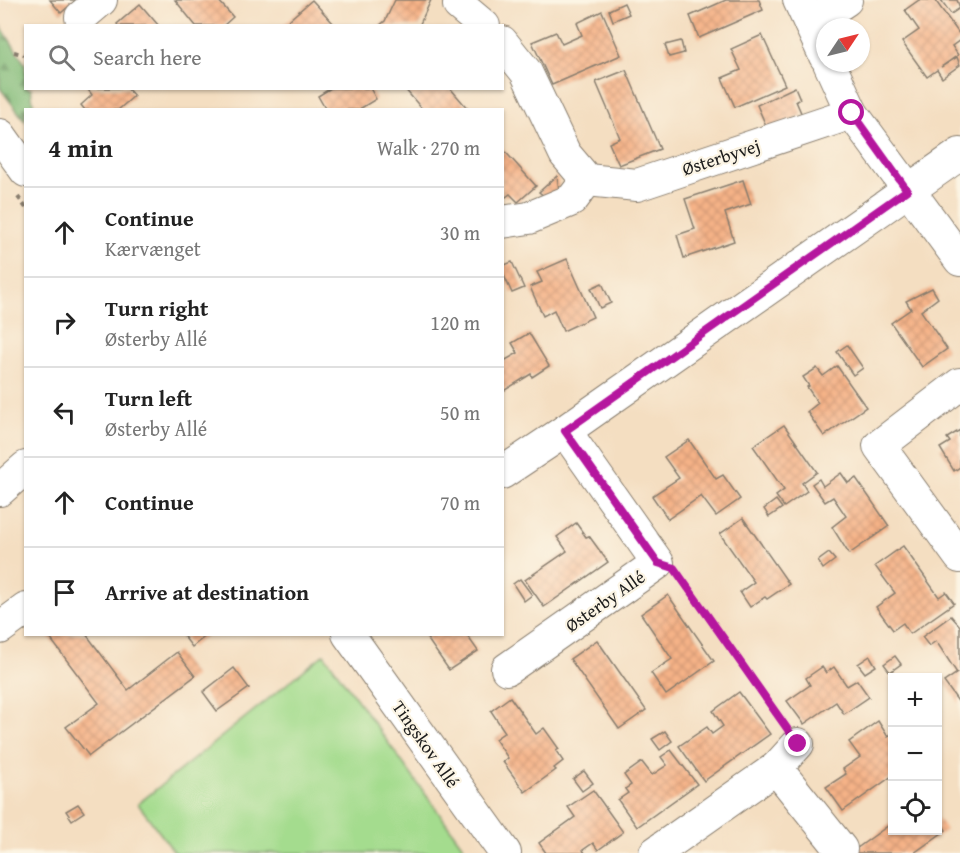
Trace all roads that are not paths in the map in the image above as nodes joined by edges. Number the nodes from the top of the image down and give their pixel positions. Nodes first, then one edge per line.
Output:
1 (846, 0) edge
2 (456, 10) edge
3 (804, 12) edge
4 (480, 24) edge
5 (816, 37) edge
6 (504, 44) edge
7 (833, 72) edge
8 (852, 113) junction
9 (960, 154) edge
10 (587, 180) junction
11 (907, 190) junction
12 (504, 222) edge
13 (960, 260) edge
14 (960, 384) edge
15 (565, 431) junction
16 (24, 469) edge
17 (504, 472) edge
18 (0, 490) edge
19 (960, 557) edge
20 (24, 610) edge
21 (0, 628) edge
22 (349, 636) edge
23 (507, 669) dead end
24 (798, 744) road end
25 (776, 768) junction
26 (841, 849) dead end
27 (505, 853) edge
28 (655, 853) edge

1 - 3 street
2 - 4 street
3 - 5 street
6 - 10 street
7 - 8 street
8 - 10 street, Østerbyvej
8 - 11 street
9 - 11 street
10 - 12 street
11 - 13 street
11 - 15 street
14 - 19 street
15 - 17 street
15 - 23 street, Østerby Allé
16 - 18 street
20 - 21 street
22 - 27 street, Tingskov Allé
24 - 25 street
25 - 26 street
25 - 28 street

